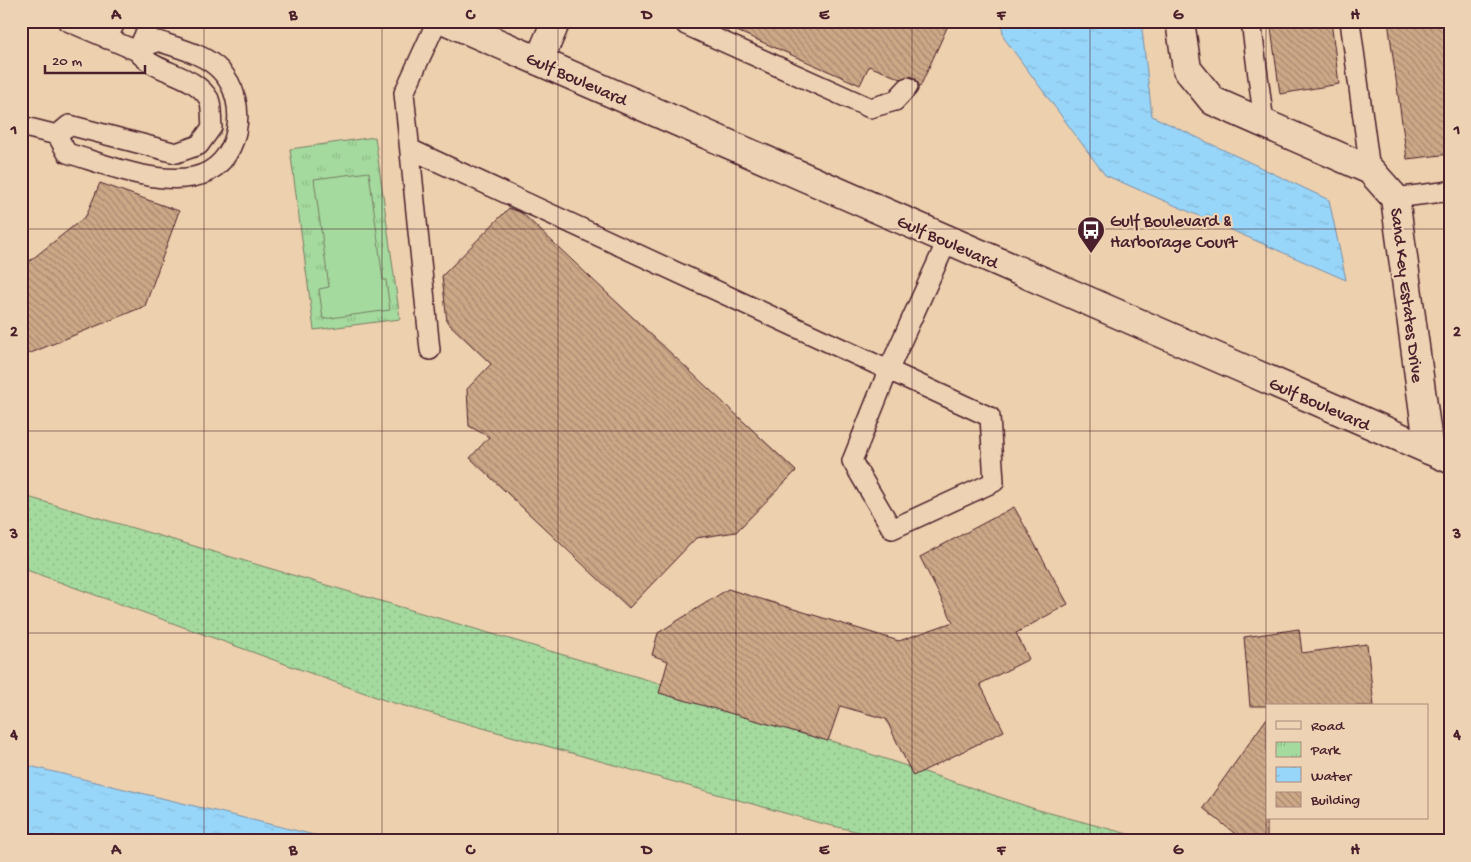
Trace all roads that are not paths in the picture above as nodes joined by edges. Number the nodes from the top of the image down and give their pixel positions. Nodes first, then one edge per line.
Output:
1 (67, 21) edge
2 (116, 21) edge
3 (151, 21) edge
4 (437, 21) edge
5 (447, 21) edge
6 (556, 21) edge
7 (685, 21) edge
8 (1180, 21) edge
9 (1251, 21) edge
10 (1350, 21) edge
11 (107, 39) junction
12 (137, 51) junction
13 (538, 61) junction
14 (908, 87) dead end
15 (1264, 123) junction
16 (21, 126) edge
17 (57, 135) junction
18 (410, 149) junction
19 (1370, 170) junction
20 (1450, 191) edge
21 (1395, 198) junction
22 (947, 241) junction
23 (430, 350) dead end
24 (888, 371) junction
25 (1439, 455) edge

1 - 11 lane
2 - 11 lane
3 - 12 lane
4 - 18 lane
5 - 13 main road, Gulf Boulevard
6 - 13 main road
7 - 14 lane
8 - 15 main road, Sand Key Estates Drive
9 - 15 lane
10 - 19 lane
11 - 12 lane
12 - 17 lane
12 - 17 lane
13 - 22 main road, Gulf Boulevard
15 - 19 main road, Sand Key Estates Drive
16 - 17 lane
18 - 23 lane
18 - 24 lane
19 - 21 main road, Sand Key Estates Drive
20 - 21 lane
21 - 25 main road, Sand Key Estates Drive
22 - 24 lane
22 - 25 main road, Gulf Boulevard
24 - 24 lane

